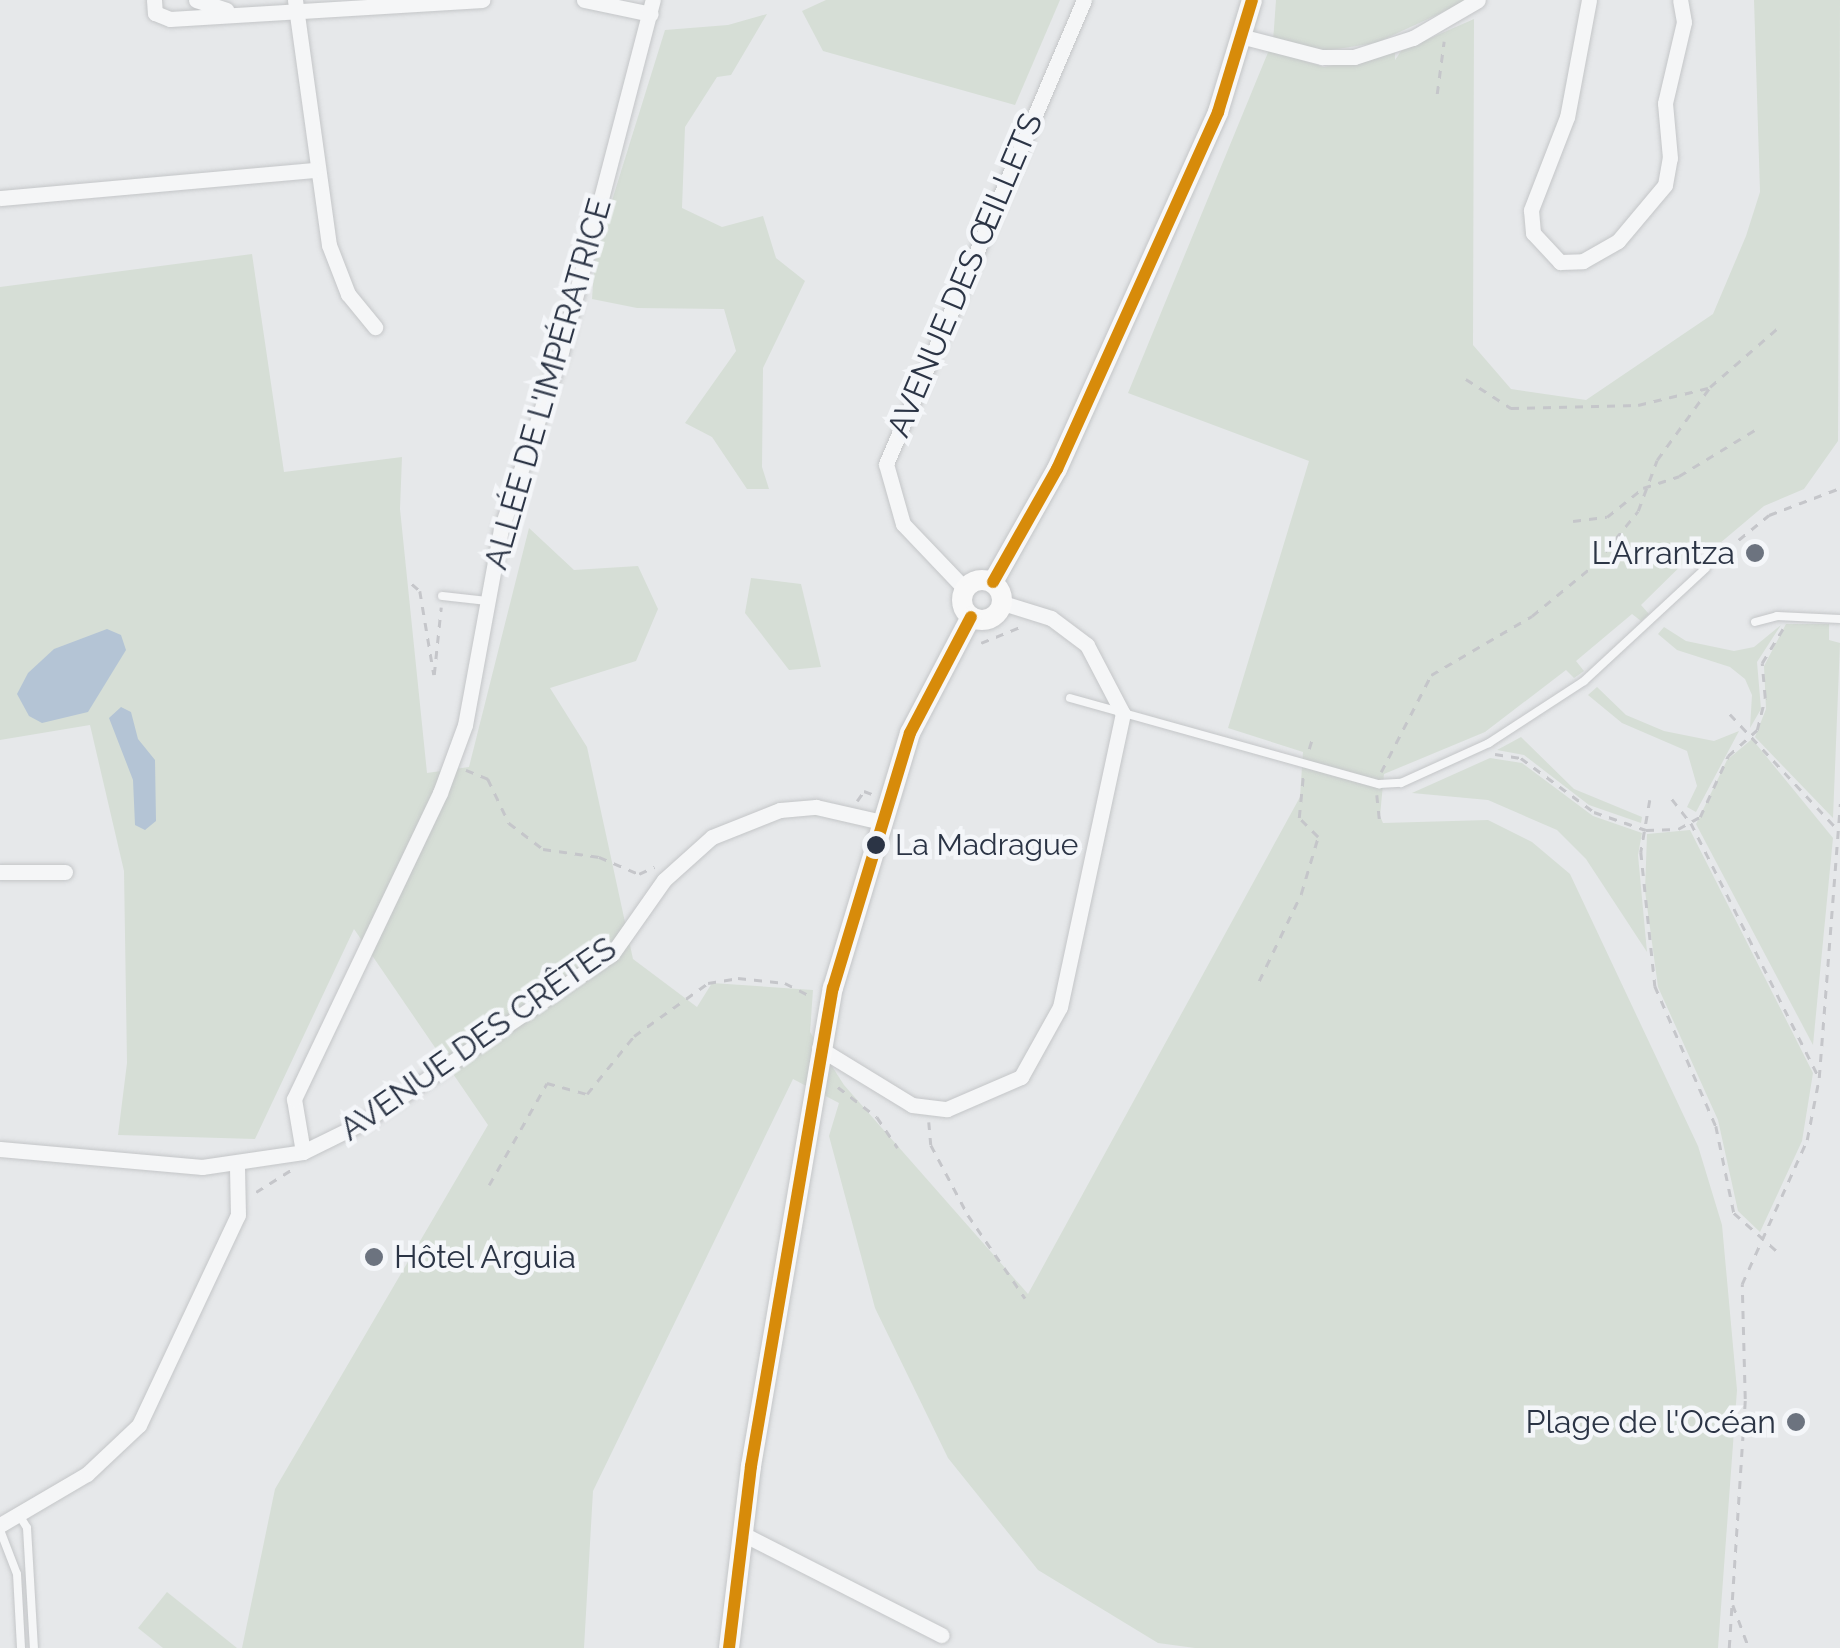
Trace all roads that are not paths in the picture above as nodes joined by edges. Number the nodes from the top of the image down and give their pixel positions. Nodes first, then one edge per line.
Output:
1 (154, 0) edge
2 (196, 0) edge
3 (482, 0) edge
4 (584, 0) edge
5 (1084, 0) edge
6 (1252, 0) edge
7 (1478, 0) edge
8 (1588, 0) edge
9 (1680, 0) edge
10 (295, 4) edge
11 (652, 7) edge
12 (230, 12) junction
13 (1244, 37) junction
14 (316, 170) junction
15 (0, 198) edge
16 (375, 327) dead end
17 (1706, 568) road end
18 (994, 582) junction
19 (965, 589) junction
20 (442, 596) road end
21 (488, 601) junction
22 (1003, 603) junction
23 (972, 617) junction
24 (1840, 619) edge
25 (1755, 622) dead end
26 (1070, 698) dead end
27 (1123, 714) junction
28 (882, 822) junction
29 (0, 872) edge
30 (65, 872) dead end
31 (819, 1048) junction
32 (0, 1149) edge
33 (303, 1152) junction
34 (237, 1166) junction
35 (19, 1514) junction
36 (0, 1528) edge
37 (741, 1533) junction
38 (941, 1635) dead end
39 (21, 1648) edge
40 (34, 1648) edge
41 (729, 1648) edge

1 - 12 street
2 - 12 street
3 - 10 street
4 - 11 street
5 - 19 street, AVENUE DES ŒILLETS
6 - 13 main road
7 - 13 street
8 - 9 street
10 - 12 street
10 - 14 street
11 - 21 street, ALLÉE DE L'IMPÉRATRICE
13 - 18 main road
14 - 15 street
14 - 16 street
17 - 27 lane
18 - 19 main road
18 - 22 main road
19 - 23 main road
20 - 21 lane
21 - 33 street, ALLÉE DE L'IMPÉRATRICE
22 - 23 main road
22 - 27 street
23 - 28 main road
24 - 25 lane
26 - 27 lane
27 - 31 street
28 - 31 main road
28 - 33 street, AVENUE DES CRÊTES
29 - 30 street
31 - 37 main road
32 - 34 street, AVENUE DES CRÊTES
33 - 34 street, AVENUE DES CRÊTES
34 - 35 street
35 - 36 street
35 - 40 lane
36 - 39 lane
37 - 38 street
37 - 41 main road

